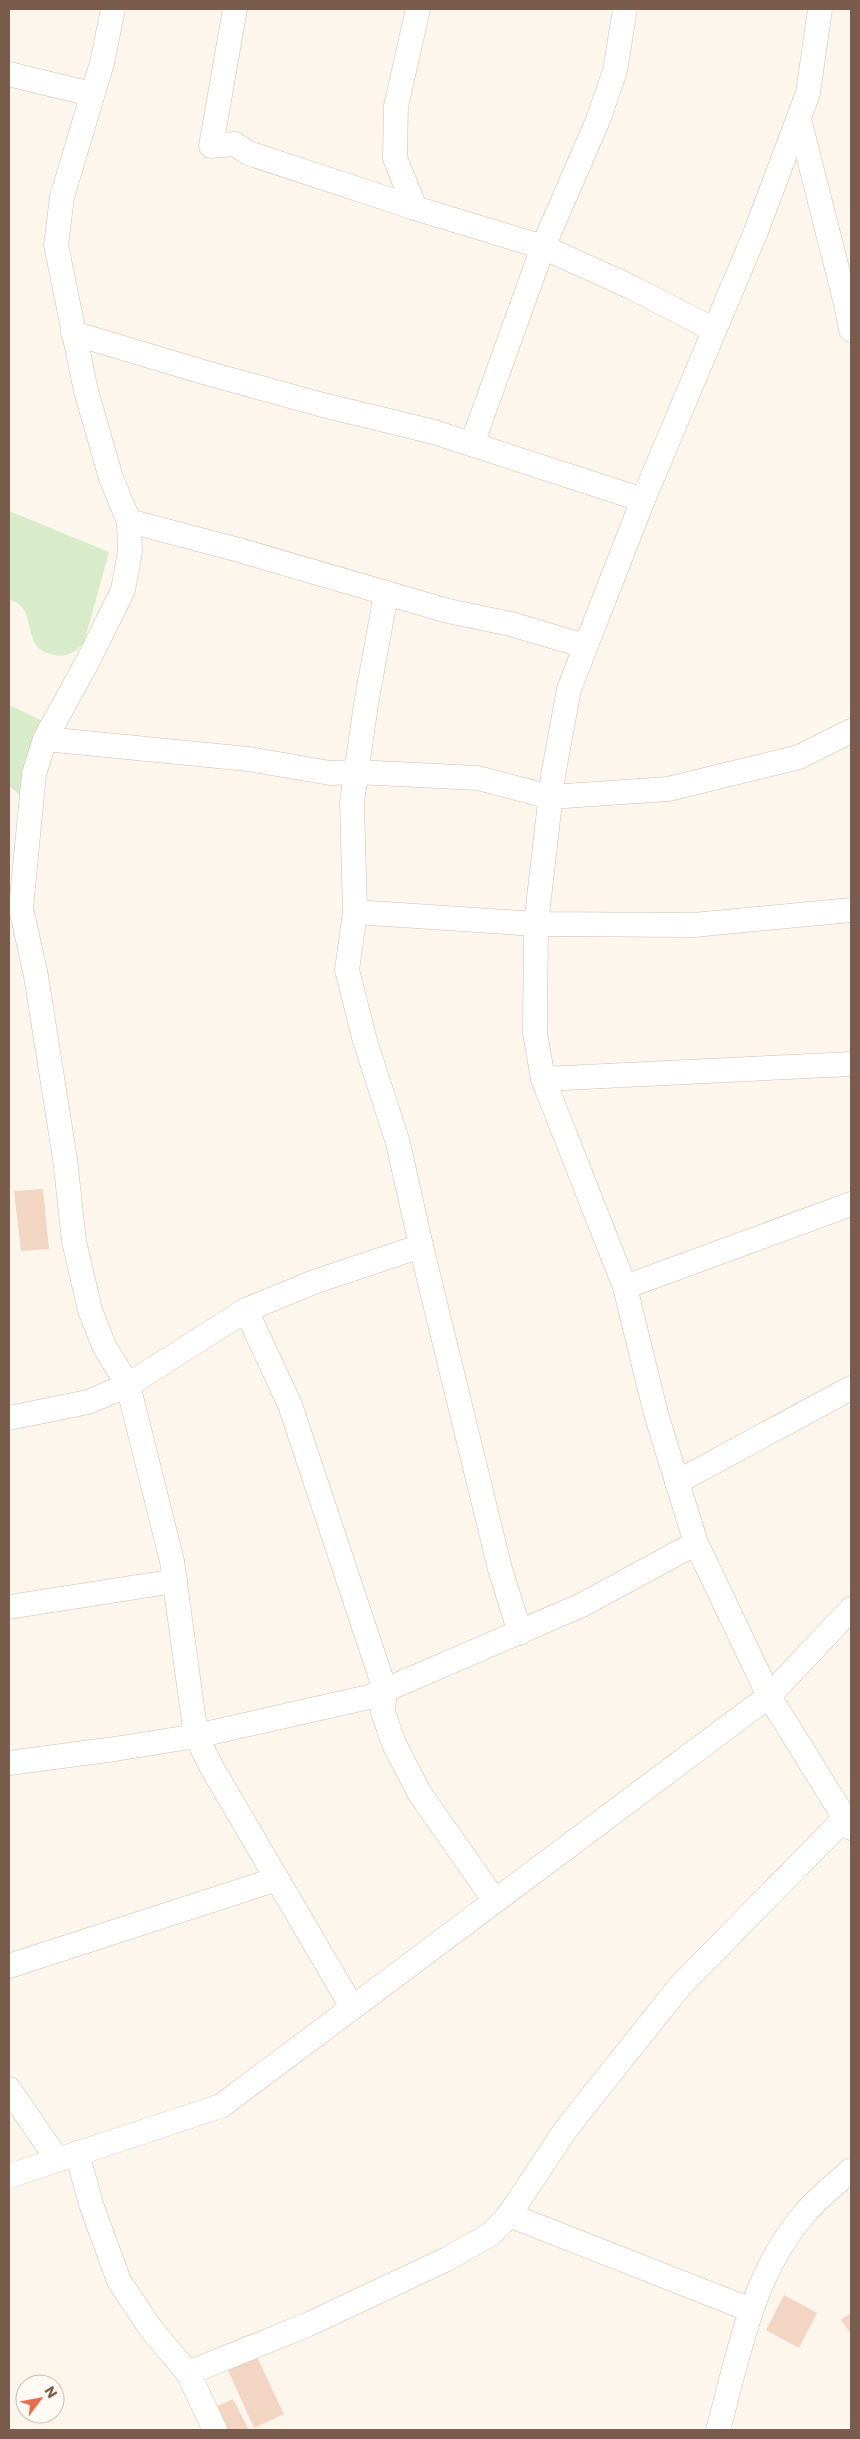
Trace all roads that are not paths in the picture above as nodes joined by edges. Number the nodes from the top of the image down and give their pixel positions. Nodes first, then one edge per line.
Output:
1 (113, 9) edge
2 (235, 9) edge
3 (418, 9) edge
4 (625, 9) edge
5 (820, 9) edge
6 (9, 74) edge
7 (91, 94) junction
8 (799, 119) junction
9 (415, 208) junction
10 (543, 247) junction
11 (714, 330) junction
12 (851, 330) edge
13 (73, 333) junction
14 (472, 444) junction
15 (642, 500) junction
16 (128, 521) junction
17 (386, 594) junction
18 (585, 646) junction
19 (851, 732) edge
20 (45, 739) junction
21 (356, 772) junction
22 (550, 797) junction
23 (851, 910) edge
24 (355, 912) junction
25 (536, 924) junction
26 (851, 1064) edge
27 (544, 1079) junction
28 (851, 1204) edge
29 (421, 1246) junction
30 (625, 1287) junction
31 (246, 1310) junction
32 (128, 1384) junction
33 (851, 1388) edge
34 (9, 1418) edge
35 (677, 1482) junction
36 (696, 1543) junction
37 (175, 1581) junction
38 (9, 1608) edge
39 (851, 1610) edge
40 (520, 1633) junction
41 (385, 1690) junction
42 (769, 1696) junction
43 (196, 1736) junction
44 (9, 1763) edge
45 (848, 1823) edge
46 (277, 1879) junction
47 (495, 1901) junction
48 (9, 1966) edge
49 (352, 2007) junction
50 (9, 2088) edge
51 (67, 2156) junction
52 (851, 2170) edge
53 (9, 2176) edge
54 (509, 2215) junction
55 (751, 2310) junction
56 (188, 2373) junction
57 (215, 2430) edge
58 (718, 2430) edge

1 - 7 street
2 - 9 street
3 - 9 street
4 - 10 street
5 - 8 street
6 - 7 street
7 - 13 street
8 - 11 street
8 - 12 street
9 - 10 street
10 - 11 street
10 - 14 street
11 - 15 street
13 - 14 street
13 - 16 street
14 - 15 street
15 - 18 street
16 - 17 street
16 - 20 street
17 - 18 street
17 - 21 street
18 - 22 street
19 - 22 street
20 - 21 street
20 - 32 street
21 - 22 street
21 - 24 street
22 - 25 street
23 - 25 street
24 - 25 street
24 - 29 street
25 - 27 street
26 - 27 street
27 - 30 street
28 - 30 street
29 - 31 street
29 - 40 street
30 - 35 street
31 - 32 street
31 - 41 street
32 - 34 street
32 - 37 street
33 - 35 street
35 - 36 street
36 - 40 street
36 - 42 street
37 - 38 street
37 - 43 street
39 - 42 street
40 - 41 street
41 - 43 street
41 - 47 street
42 - 45 street
42 - 47 street
43 - 44 street
43 - 46 street
45 - 54 street
46 - 48 street
46 - 49 street
47 - 49 street
49 - 51 street
50 - 51 street
51 - 53 street
51 - 56 street
52 - 55 street
54 - 55 street
54 - 56 street
55 - 58 street
56 - 57 street

